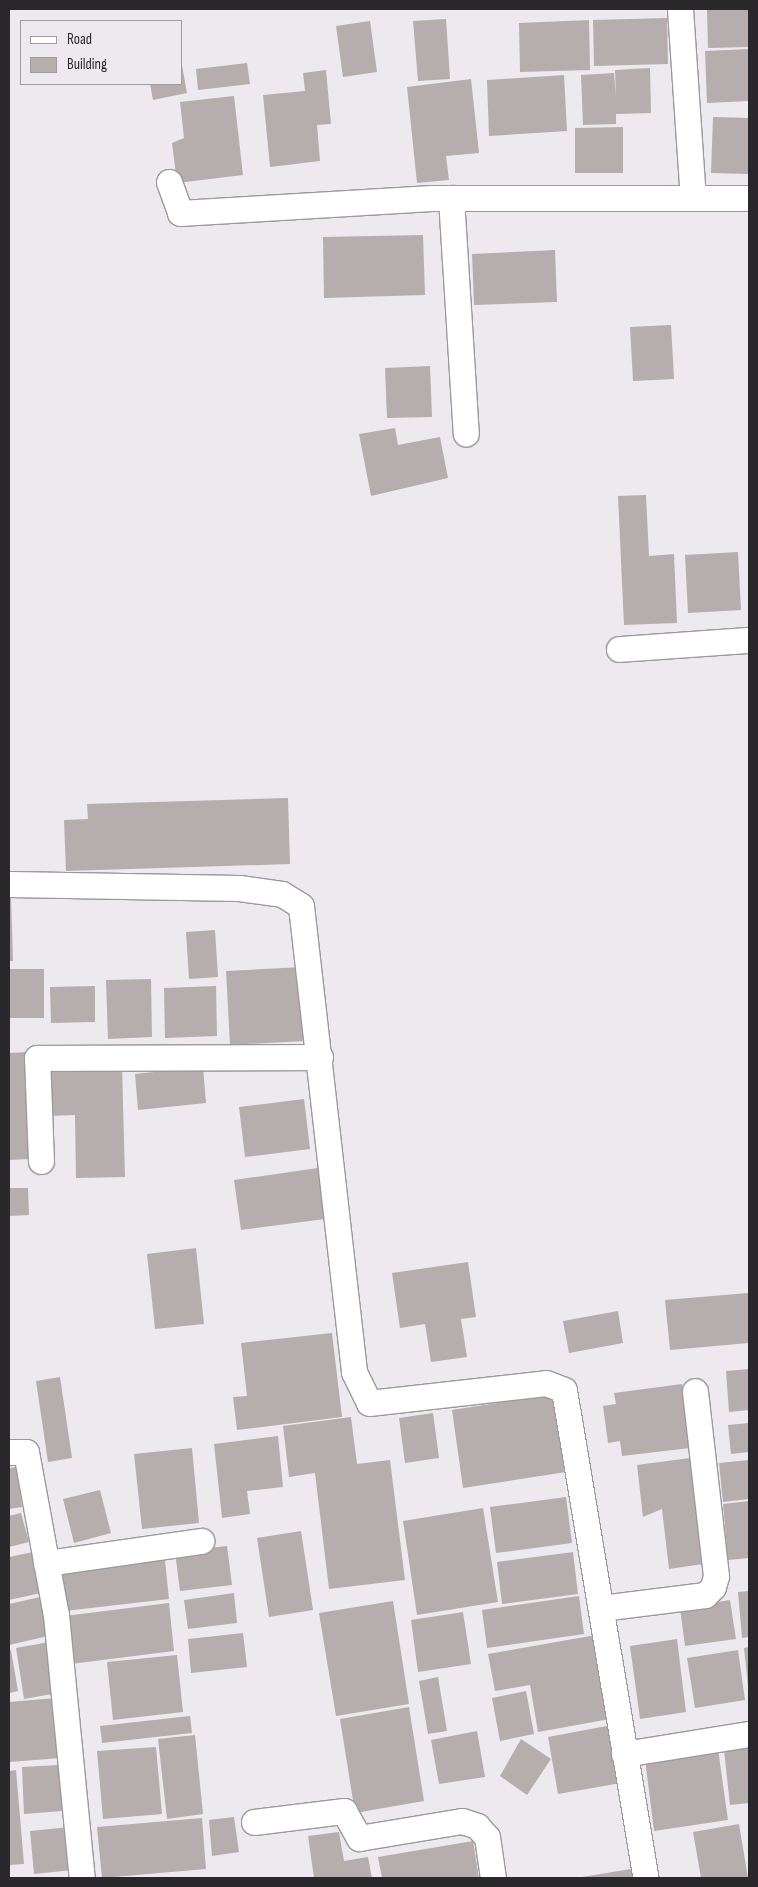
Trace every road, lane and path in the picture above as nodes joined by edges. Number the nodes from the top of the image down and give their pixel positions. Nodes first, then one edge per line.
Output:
1 (680, 9) edge
2 (169, 182) dead end
3 (451, 198) junction
4 (693, 198) junction
5 (749, 198) edge
6 (466, 434) dead end
7 (749, 640) edge
8 (619, 649) dead end
9 (9, 884) edge
10 (320, 1057) junction
11 (41, 1161) dead end
12 (695, 1391) dead end
13 (9, 1452) edge
14 (201, 1541) dead end
15 (46, 1563) junction
16 (601, 1608) junction
17 (749, 1734) edge
18 (624, 1754) junction
19 (254, 1822) dead end
20 (82, 1878) edge
21 (493, 1878) edge
22 (646, 1878) edge

1 - 4 street
2 - 3 street
3 - 4 street
3 - 6 street
4 - 5 street
7 - 8 street
9 - 10 street
10 - 11 street
10 - 16 street
12 - 16 street
13 - 15 street
14 - 15 street
15 - 20 street
16 - 18 street
17 - 18 street
18 - 22 street
19 - 21 street

